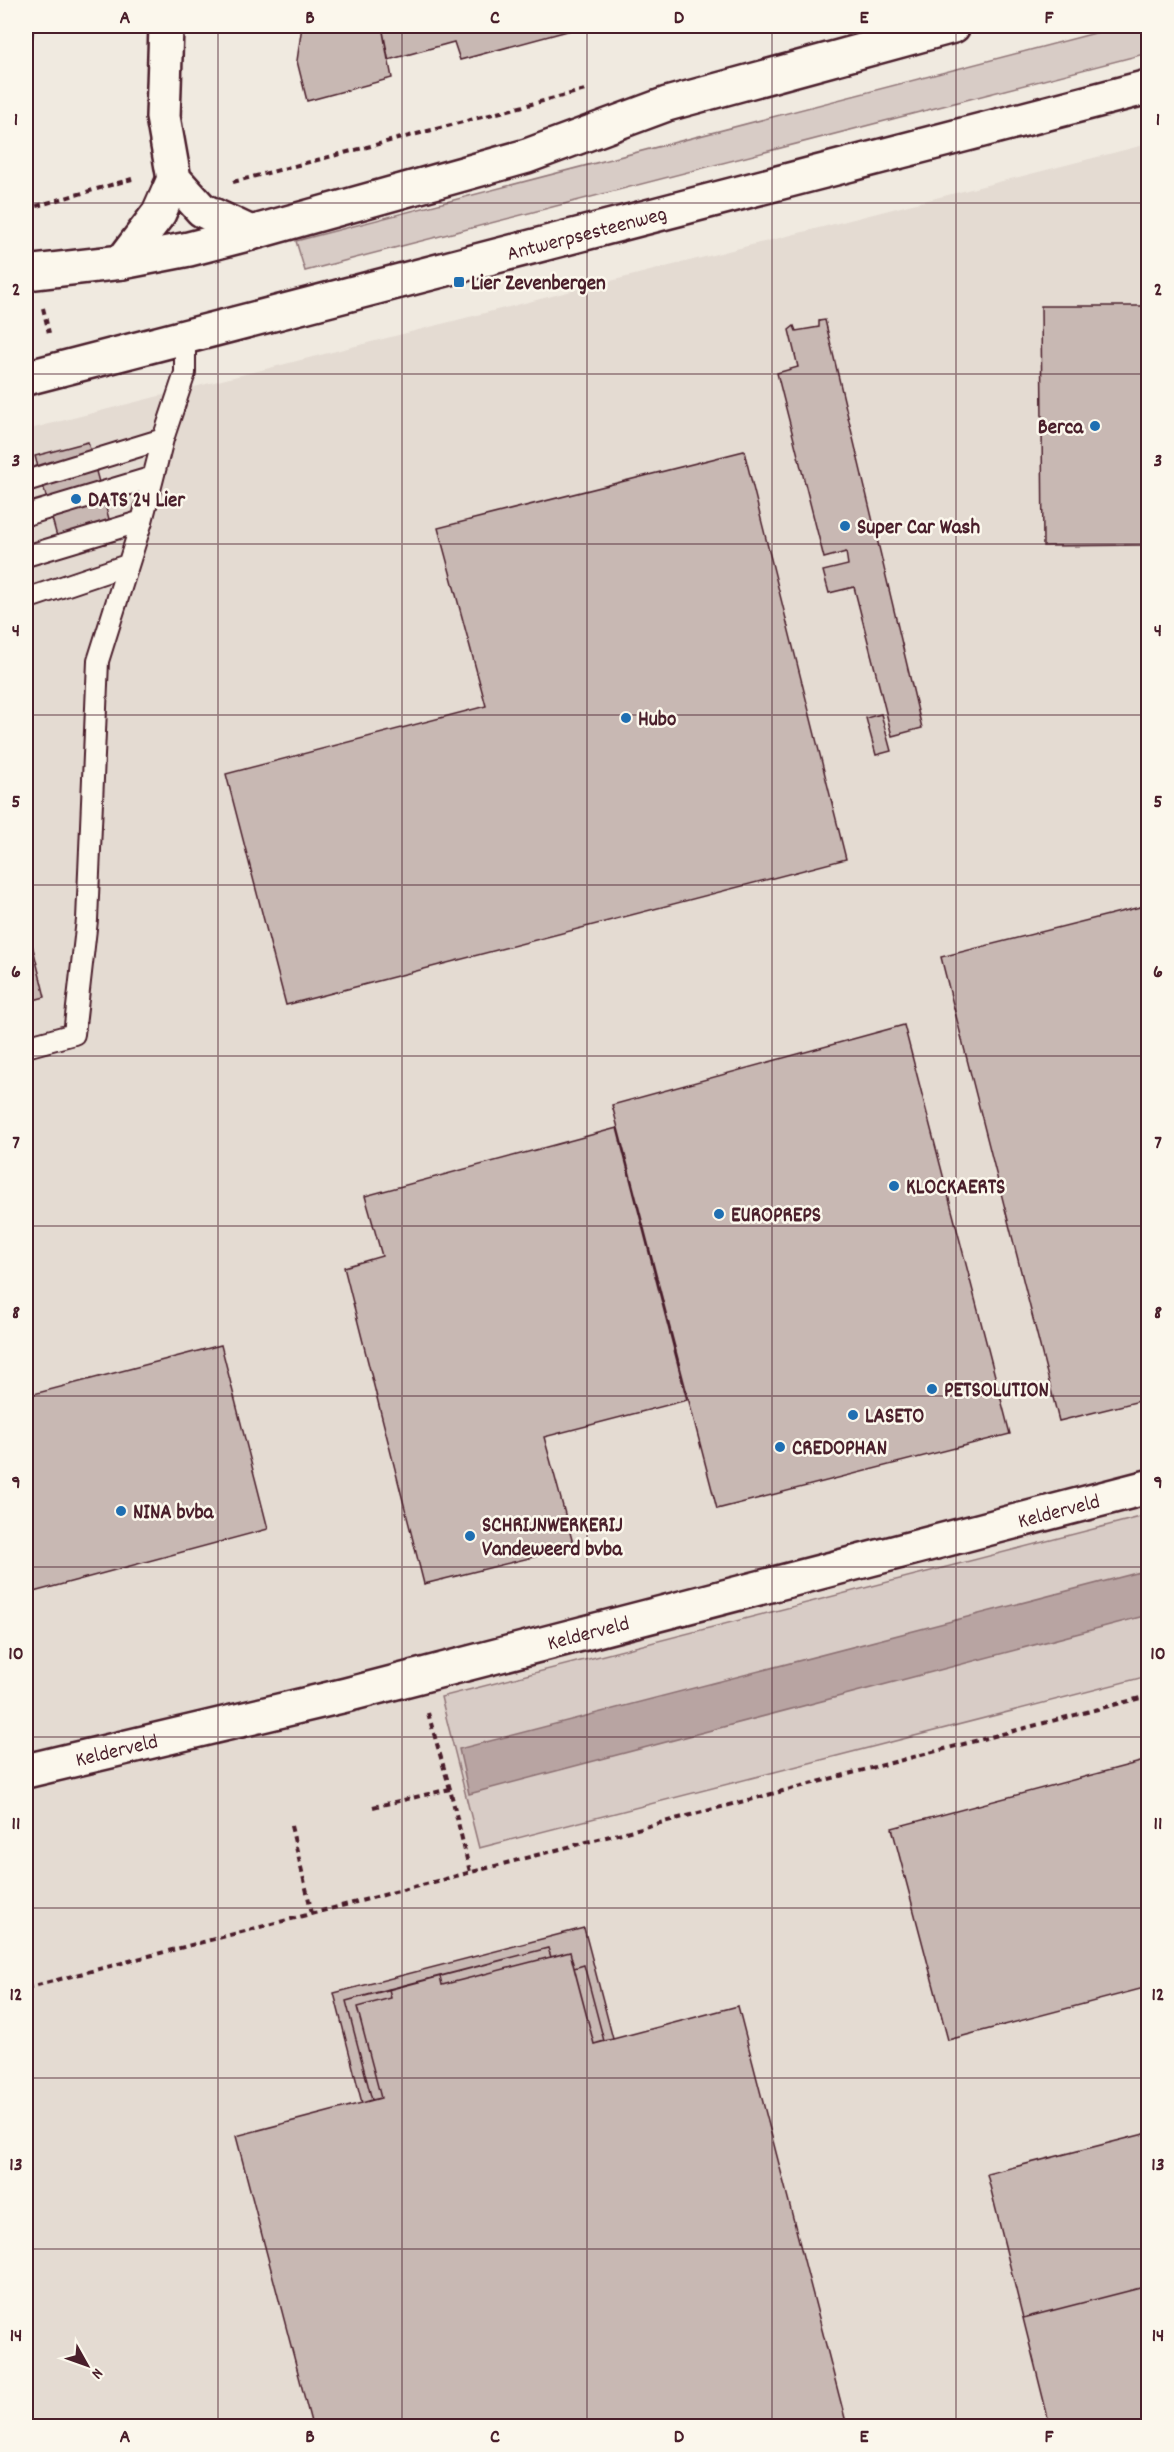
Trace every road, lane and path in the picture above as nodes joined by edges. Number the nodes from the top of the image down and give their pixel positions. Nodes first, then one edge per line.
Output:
1 (166, 26) edge
2 (953, 26) edge
3 (1149, 87) edge
4 (590, 89) dead end
5 (172, 173) junction
6 (228, 183) dead end
7 (26, 209) edge
8 (251, 233) junction
9 (122, 262) junction
10 (29, 272) edge
11 (185, 338) junction
12 (58, 369) junction
13 (26, 378) edge
14 (164, 439) junction
15 (153, 477) junction
16 (26, 481) edge
17 (26, 515) edge
18 (142, 521) junction
19 (26, 556) edge
20 (127, 565) junction
21 (26, 599) edge
22 (26, 1047) edge
23 (1149, 1487) edge
24 (417, 1676) junction
25 (1149, 1696) edge
26 (26, 1771) edge
27 (450, 1789) junction
28 (373, 1808) dead end
29 (291, 1826) dead end
30 (470, 1872) junction
31 (312, 1913) junction
32 (26, 1988) edge

1 - 5 main road
2 - 8 main road
3 - 11 main road, Antwerpsesteenweg
4 - 6 path
5 - 7 path
5 - 8 main road
5 - 9 main road
8 - 9 main road
9 - 10 main road
10 - 12 path
11 - 12 main road, Antwerpsesteenweg
11 - 14 lane
12 - 13 main road, Antwerpsesteenweg
14 - 15 lane
14 - 16 lane
15 - 17 lane
15 - 18 lane
18 - 19 lane
18 - 20 lane
20 - 21 lane
20 - 22 lane
23 - 24 main road, Kelderveld
24 - 26 main road, Kelderveld
24 - 27 path
25 - 30 path
27 - 28 path
27 - 30 path
29 - 31 path
30 - 31 path
31 - 32 path

